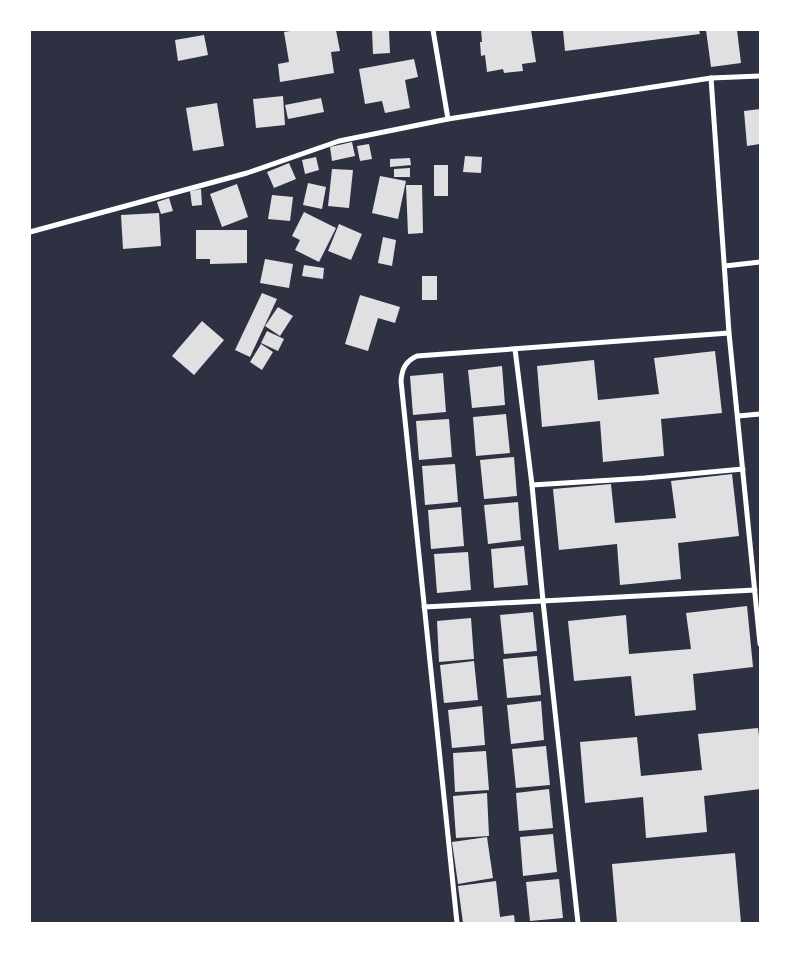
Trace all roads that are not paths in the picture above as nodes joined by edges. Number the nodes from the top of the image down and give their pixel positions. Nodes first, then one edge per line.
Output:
1 (433, 30) edge
2 (760, 76) edge
3 (711, 78) junction
4 (448, 119) junction
5 (30, 232) edge
6 (760, 262) edge
7 (725, 266) junction
8 (730, 333) junction
9 (515, 349) junction
10 (760, 414) edge
11 (738, 416) junction
12 (743, 469) junction
13 (532, 485) junction
14 (755, 590) junction
15 (543, 601) junction
16 (424, 608) junction
17 (760, 644) edge
18 (457, 923) edge
19 (578, 923) edge

1 - 4 street
2 - 3 street
3 - 4 street
3 - 7 street
4 - 5 street
6 - 7 street
7 - 8 street
8 - 9 street
8 - 11 street
9 - 13 street
9 - 16 street
10 - 11 street
11 - 12 street
12 - 13 street
12 - 14 street
13 - 15 street
14 - 15 street
14 - 17 street
15 - 16 street
15 - 19 street
16 - 18 street

